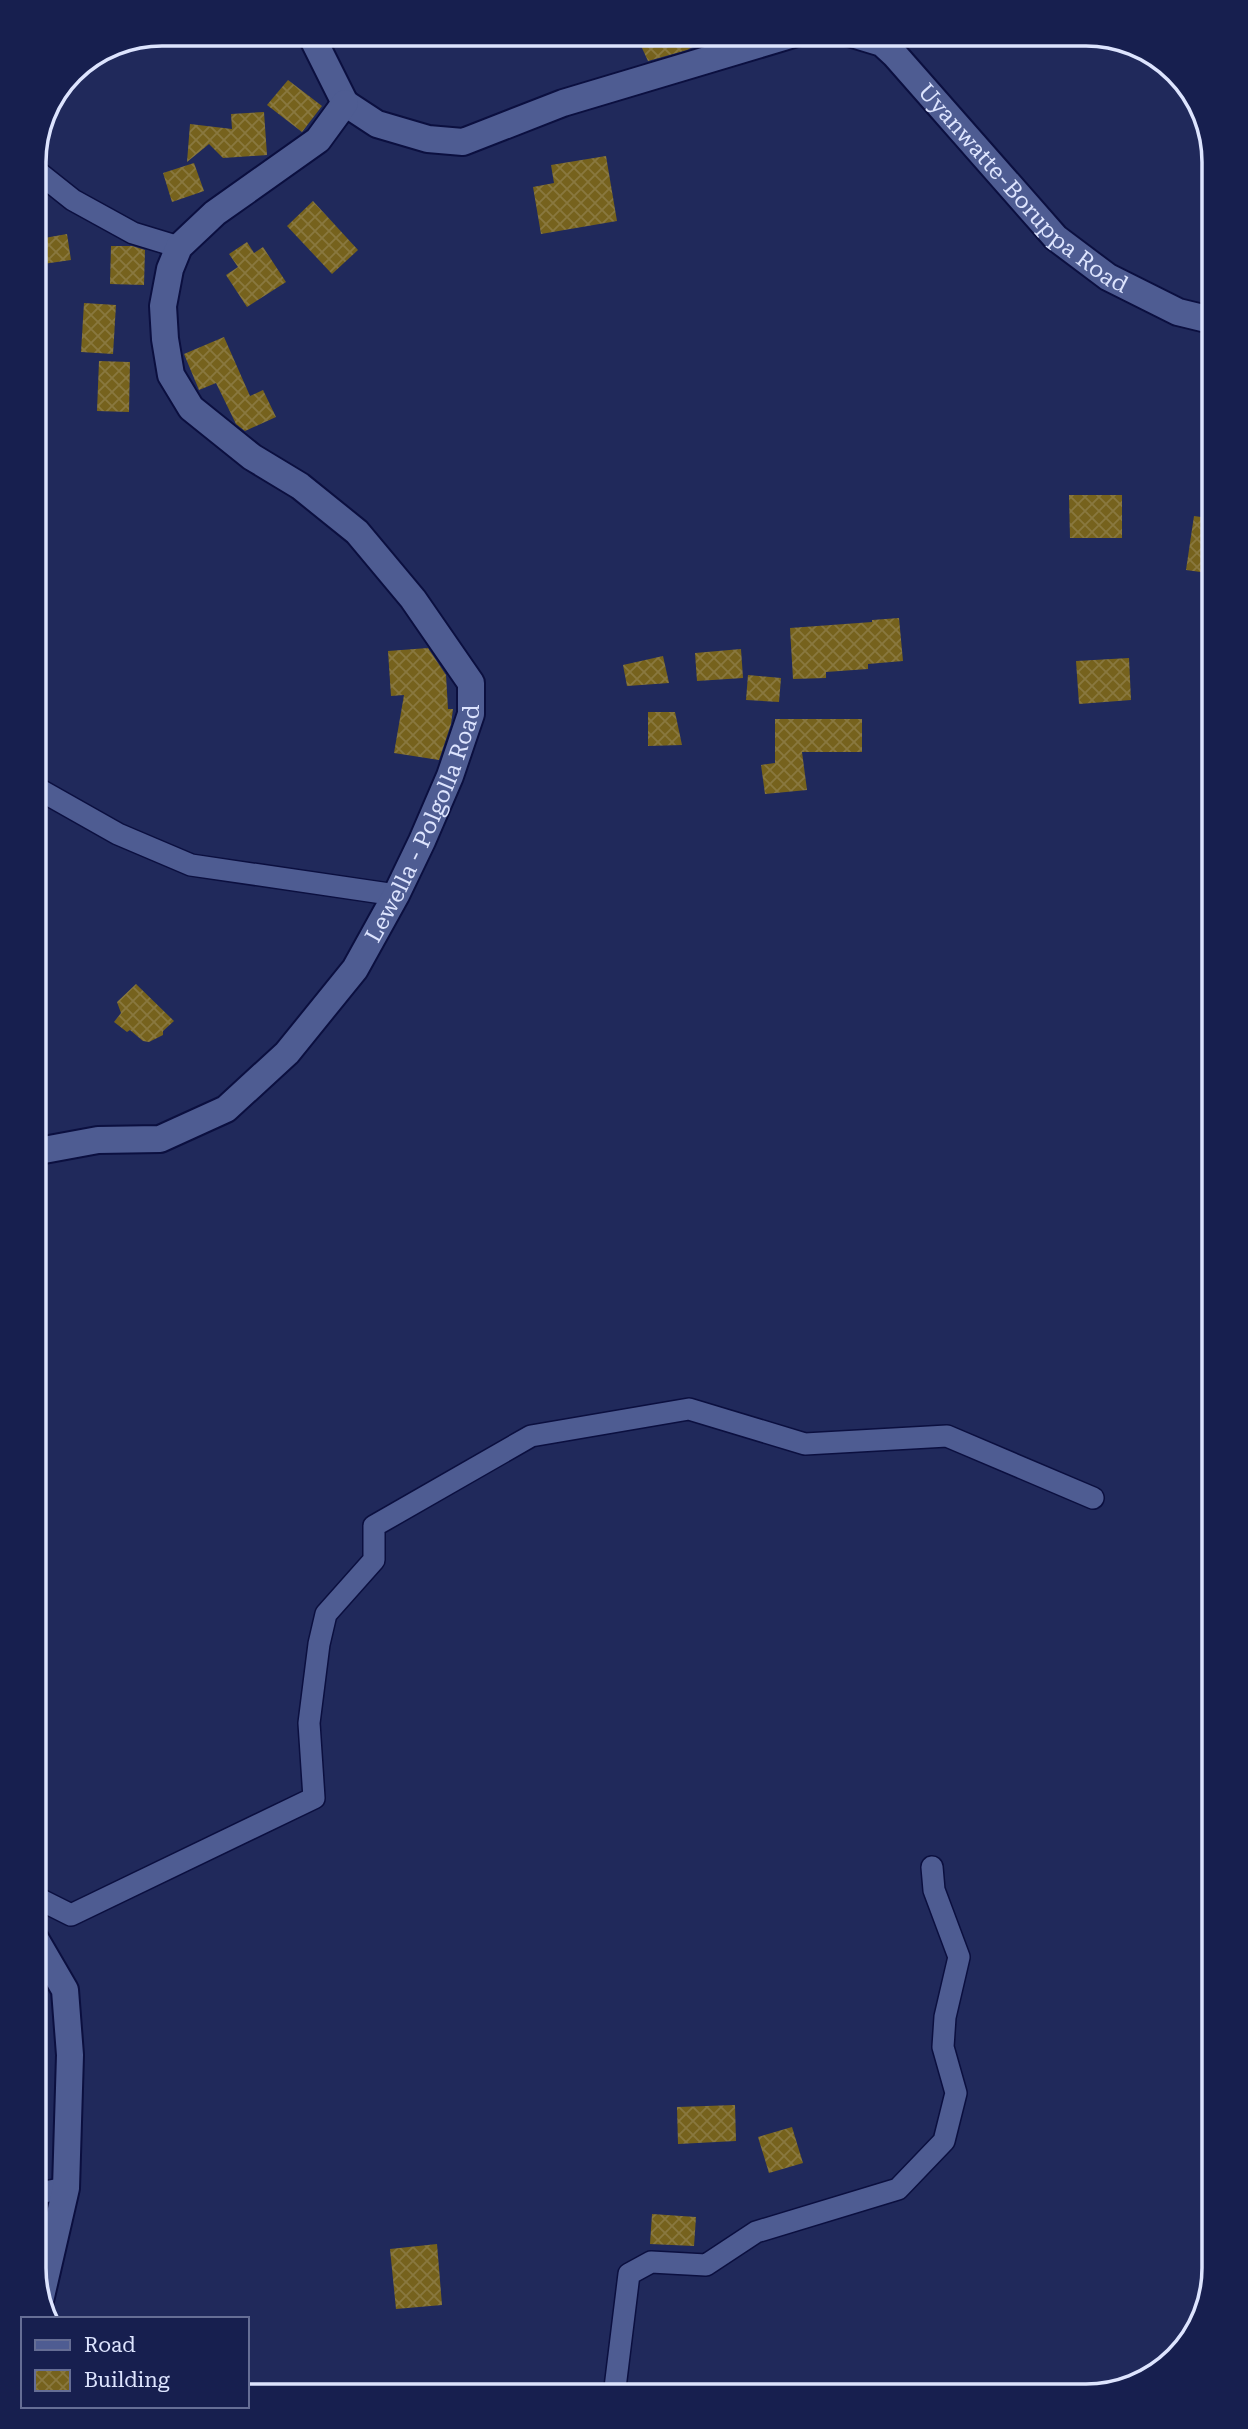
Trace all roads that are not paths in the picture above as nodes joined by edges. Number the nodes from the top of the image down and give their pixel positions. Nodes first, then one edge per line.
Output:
1 (316, 46) edge
2 (754, 46) edge
3 (884, 46) edge
4 (345, 103) junction
5 (46, 179) edge
6 (179, 247) junction
7 (1202, 318) edge
8 (46, 793) edge
9 (396, 895) junction
10 (46, 1150) edge
11 (1093, 1499) dead end
12 (933, 1867) dead end
13 (46, 1902) edge
14 (46, 1957) edge
15 (66, 2188) junction
16 (46, 2192) edge
17 (46, 2273) edge
18 (616, 2383) edge

1 - 4 street
2 - 4 street
3 - 7 street, Uyanwatte-Boruppa Road
4 - 6 street, Lewella - Polgolla Road
5 - 6 street
6 - 9 street, Lewella - Polgolla Road
8 - 9 street
9 - 10 street, Lewella - Polgolla Road
11 - 13 street
12 - 18 street
14 - 15 street
15 - 16 street
15 - 17 street

